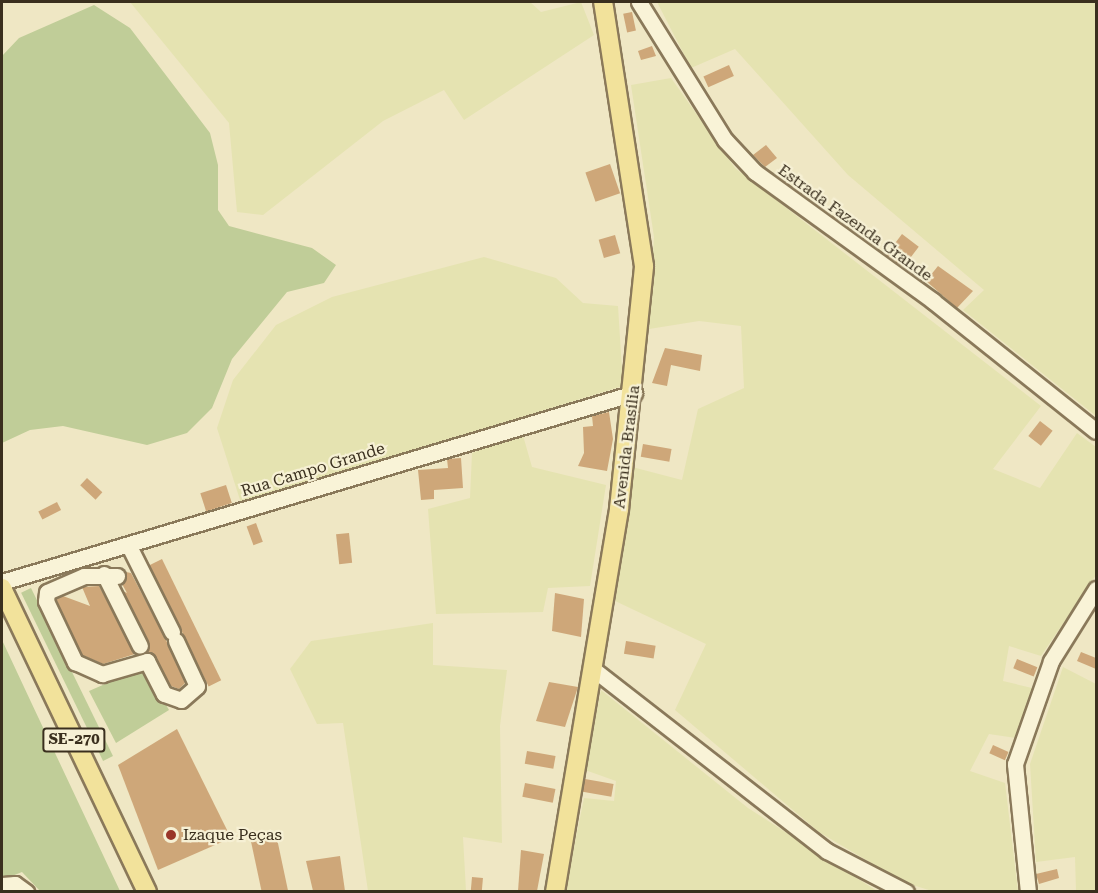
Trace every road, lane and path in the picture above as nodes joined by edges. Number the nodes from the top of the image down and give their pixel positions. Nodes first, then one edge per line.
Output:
1 (603, 2) edge
2 (639, 2) edge
3 (634, 393) junction
4 (1096, 431) edge
5 (125, 548) junction
6 (116, 574) junction
7 (2, 582) edge
8 (2, 588) edge
9 (1096, 589) edge
10 (144, 654) junction
11 (593, 669) junction
12 (2, 885) edge
13 (26, 891) edge
14 (147, 891) edge
15 (555, 891) edge
16 (906, 891) edge
17 (1028, 891) edge

1 - 3 main road, Avenida Brasília
2 - 4 street, Estrada Fazenda Grande
3 - 5 street, Rua Campo Grande
3 - 11 main road, Avenida Brasília
5 - 6 street
5 - 7 street, Rua Campo Grande
5 - 10 street
6 - 10 street
6 - 10 street
8 - 14 main road, SE-270
9 - 17 street
11 - 15 main road, Avenida Brasília
11 - 16 street
12 - 13 street

